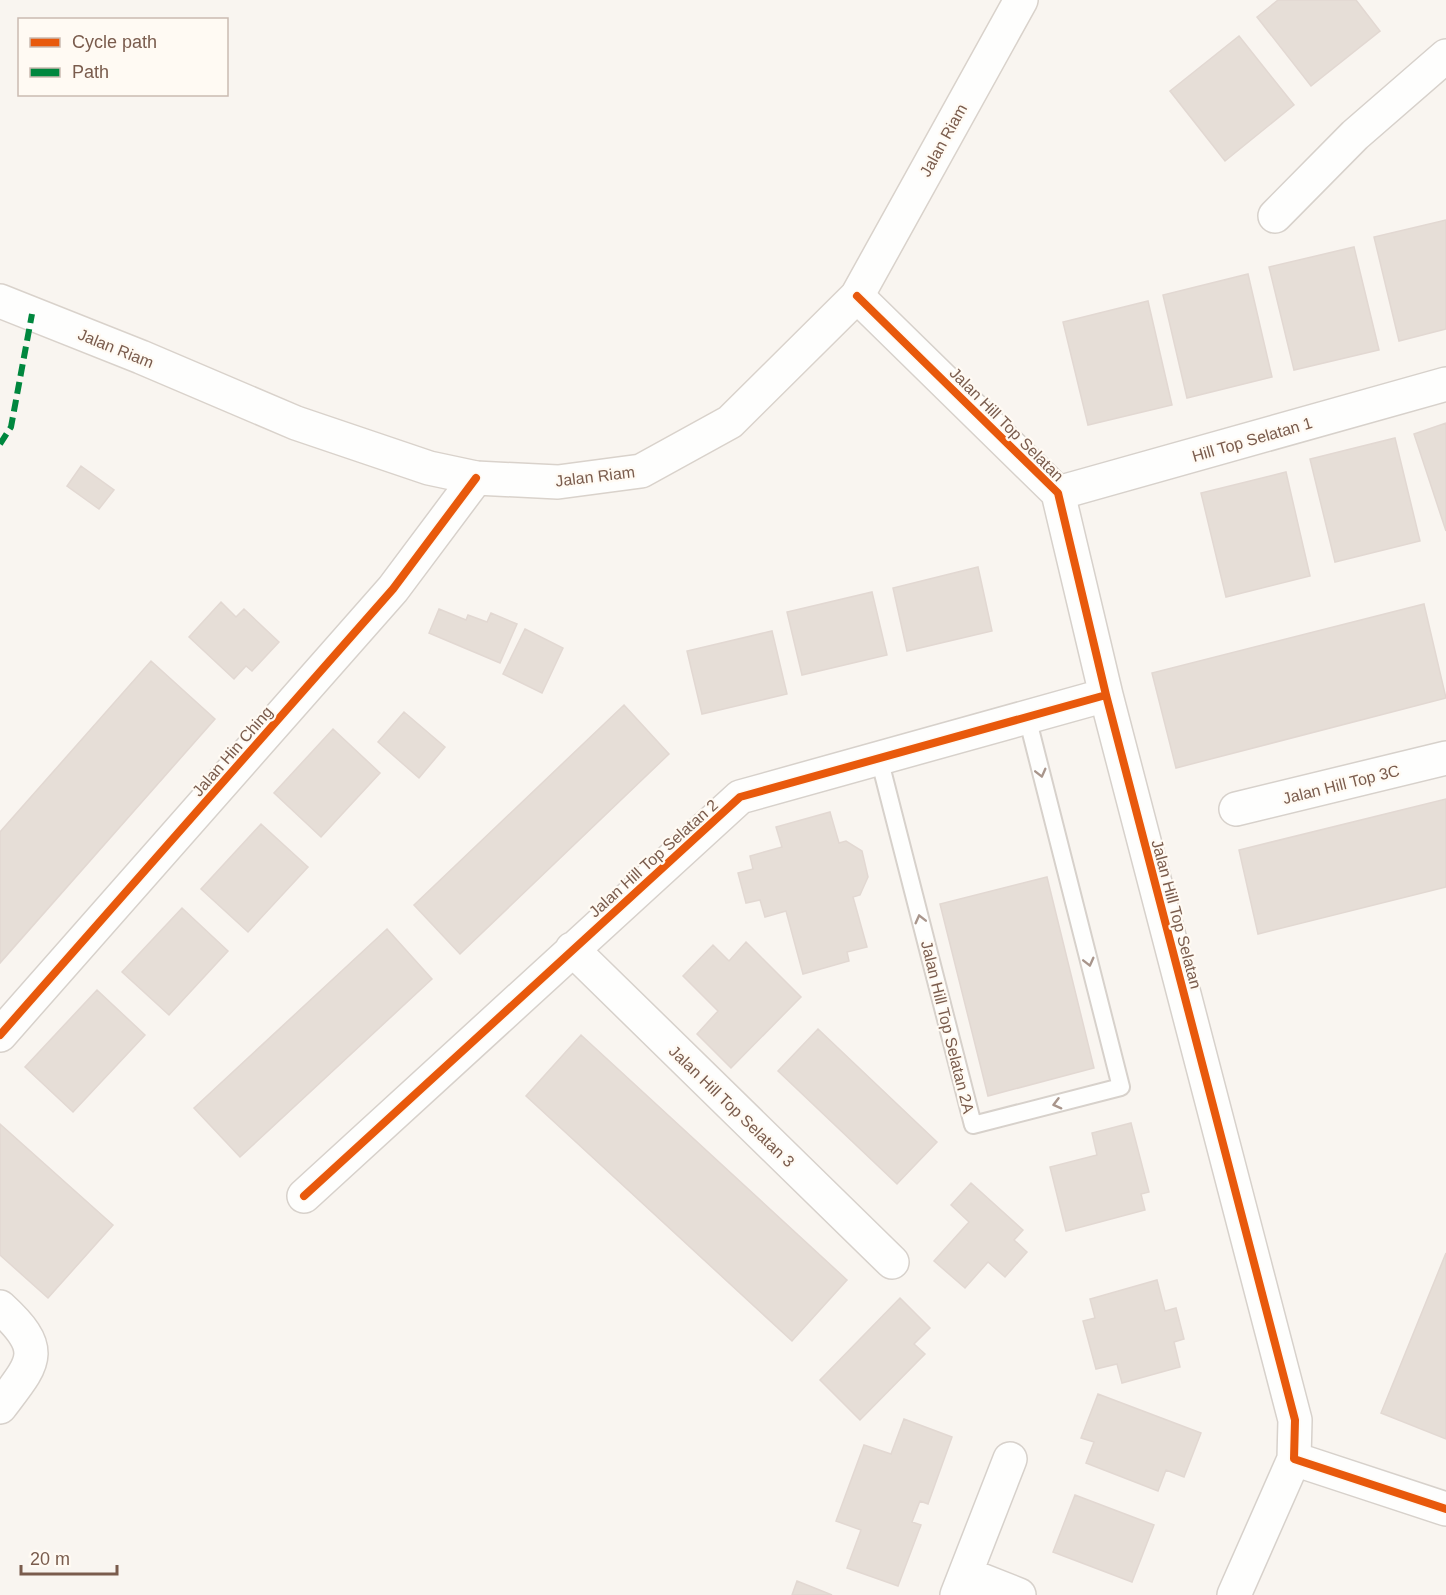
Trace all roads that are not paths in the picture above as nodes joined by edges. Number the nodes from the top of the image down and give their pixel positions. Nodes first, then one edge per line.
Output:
1 (1021, 0) edge
2 (1446, 56) edge
3 (1275, 216) dead end
4 (857, 296) junction
5 (0, 301) edge
6 (1446, 384) edge
7 (476, 478) junction
8 (1058, 493) junction
9 (1106, 695) junction
10 (1027, 717) junction
11 (879, 758) junction
12 (1446, 758) edge
13 (1236, 809) dead end
14 (572, 949) junction
15 (0, 1035) edge
16 (304, 1196) dead end
17 (892, 1262) dead end
18 (0, 1308) edge
19 (0, 1407) edge
20 (1010, 1459) dead end
21 (1294, 1459) junction
22 (1446, 1509) edge
23 (961, 1585) edge
24 (1019, 1595) edge
25 (1234, 1595) edge

1 - 4 street, Jalan Riam
2 - 3 street
4 - 7 street, Jalan Riam
4 - 8 street, Jalan Hill Top Selatan
5 - 7 street, Jalan Riam
6 - 8 street, Hill Top Selatan 1
7 - 15 street, Jalan Hin Ching
8 - 9 street, Jalan Hill Top Selatan
9 - 10 street, Jalan Hill Top Selatan 2
9 - 21 street, Jalan Hill Top Selatan
10 - 11 street, Jalan Hill Top Selatan 2
10 -> 11 lane, Jalan Hill Top Selatan 2A
11 - 14 street, Jalan Hill Top Selatan 2
12 - 13 street, Jalan Hill Top 3C
14 - 16 street, Jalan Hill Top Selatan 2
14 - 17 street, Jalan Hill Top Selatan 3
18 - 19 street
20 - 23 street
21 - 22 street
21 - 25 street
23 - 24 street

